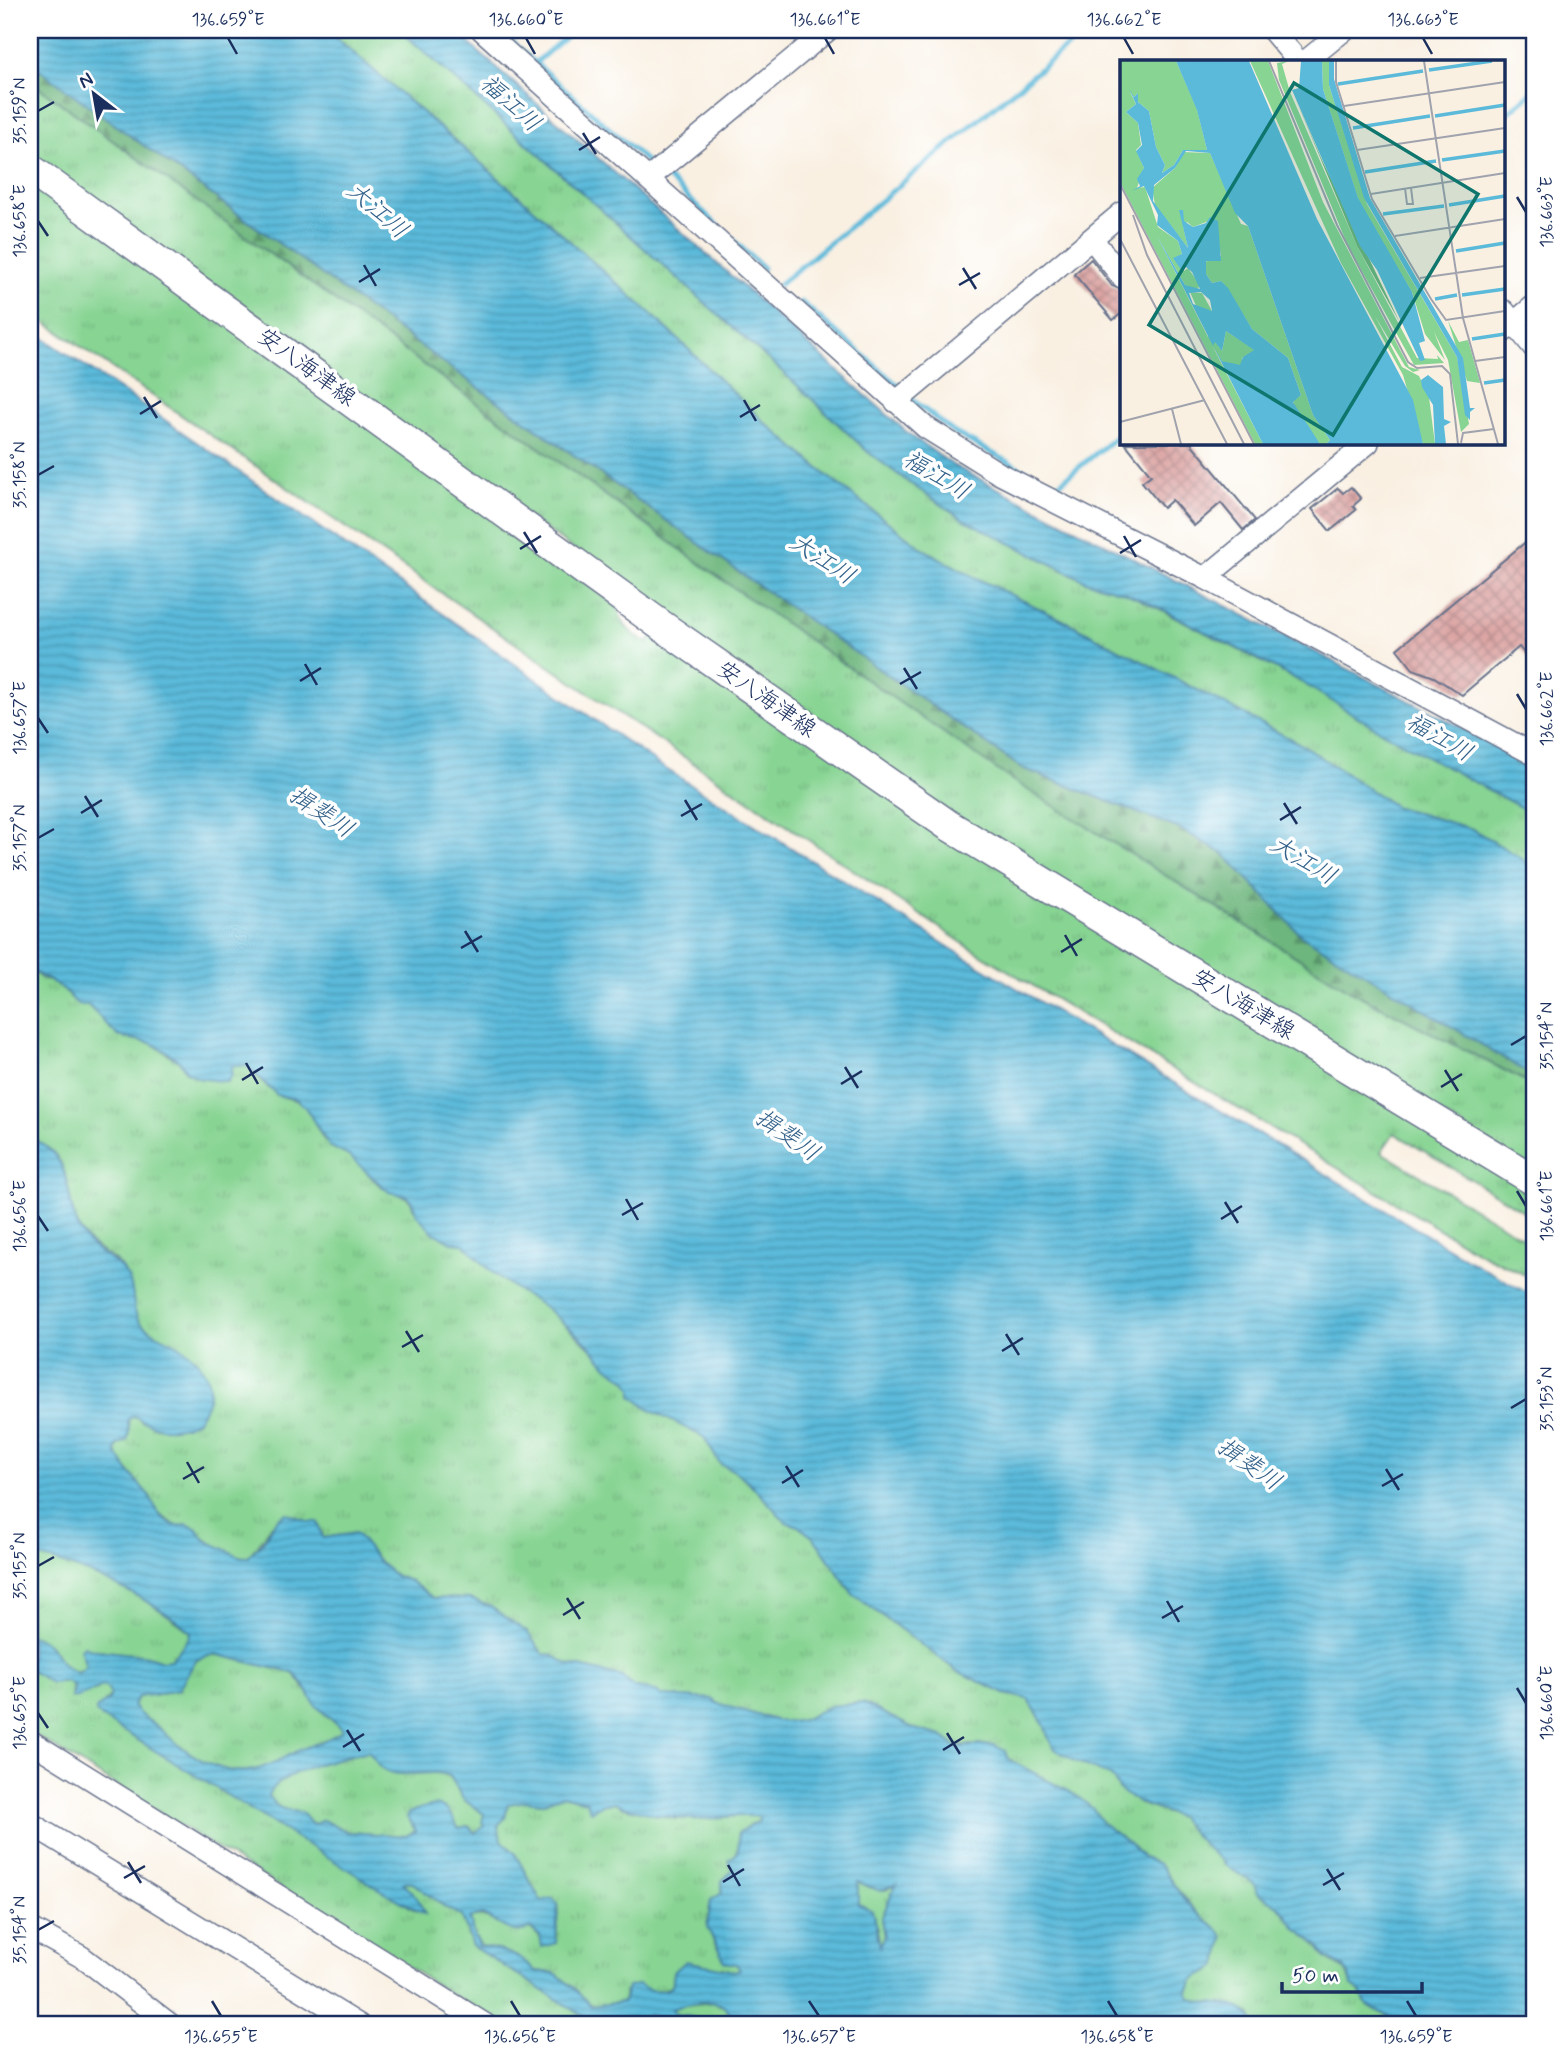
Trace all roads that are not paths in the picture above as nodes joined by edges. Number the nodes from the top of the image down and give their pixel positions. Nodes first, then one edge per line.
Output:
1 (482, 30) edge
2 (828, 30) edge
3 (1272, 30) edge
4 (1344, 30) edge
5 (1308, 58) edge
6 (30, 169) edge
7 (648, 178) junction
8 (1120, 215) edge
9 (1092, 239) junction
10 (1120, 274) edge
11 (1518, 316) edge
12 (1535, 349) edge
13 (896, 402) junction
14 (1367, 444) edge
15 (1205, 578) junction
16 (1531, 746) edge
17 (1535, 1181) edge
18 (30, 1741) edge
19 (30, 1823) edge
20 (30, 1928) edge
21 (171, 2025) edge
22 (359, 2025) edge
23 (486, 2025) edge

1 - 7 street
2 - 7 street
3 - 5 street
4 - 5 street
6 - 17 main road, 安八海津線
7 - 13 street
8 - 9 street
9 - 10 street
9 - 13 street
11 - 12 street
13 - 15 street
14 - 15 street
15 - 16 street
18 - 23 street
19 - 22 street
20 - 21 street

